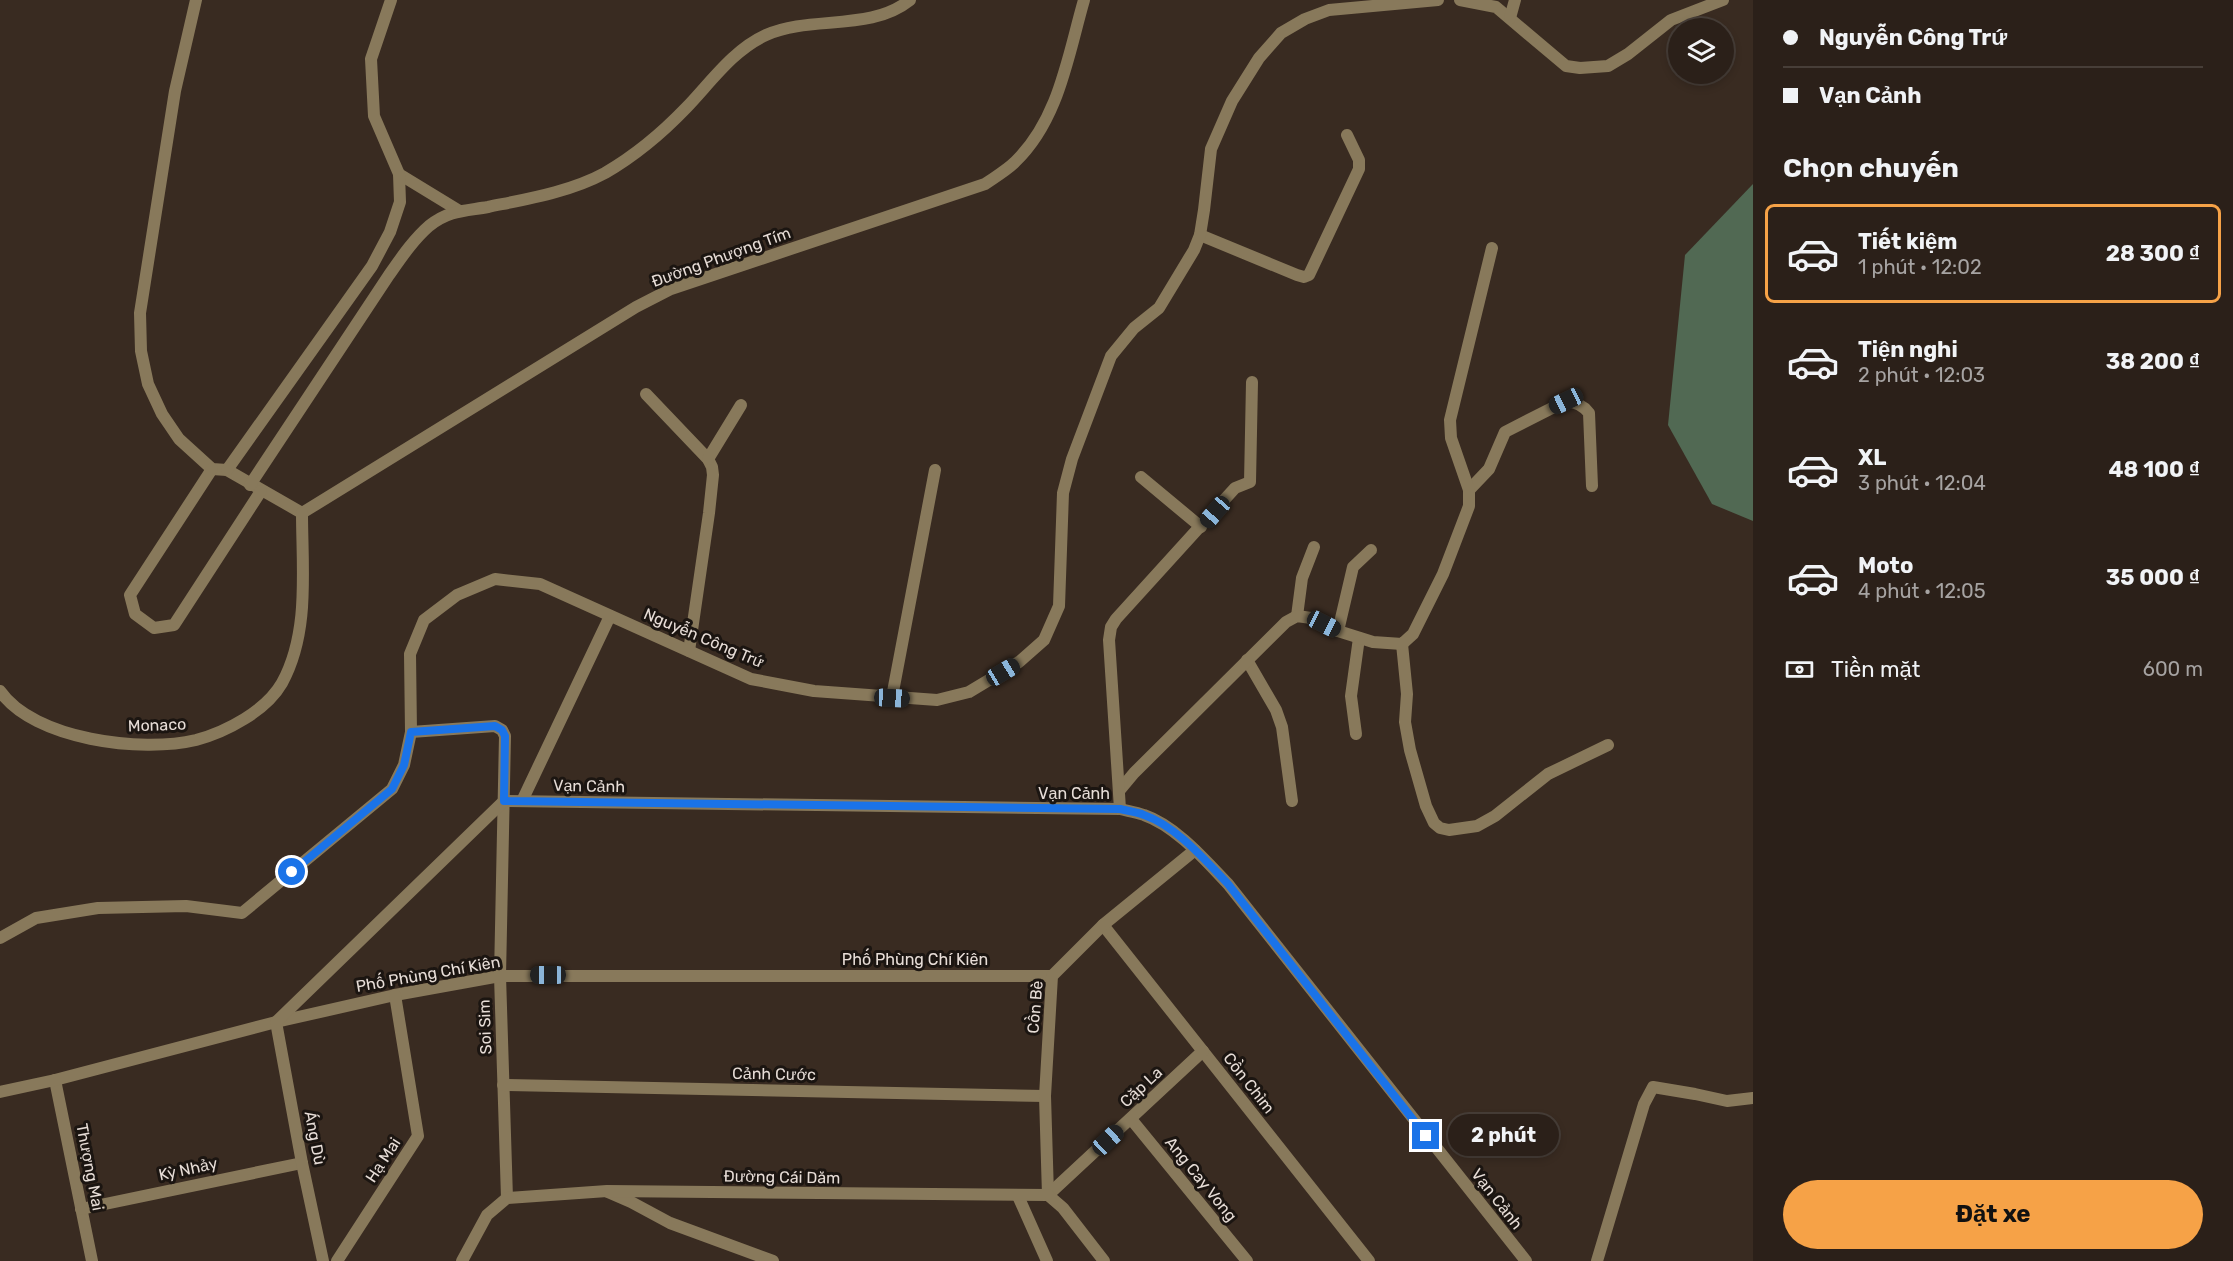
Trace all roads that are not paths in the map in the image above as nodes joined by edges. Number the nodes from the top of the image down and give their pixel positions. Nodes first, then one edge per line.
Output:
1 (196, 0) edge
2 (391, 0) edge
3 (910, 0) edge
4 (1084, 0) edge
5 (1438, 0) edge
6 (1460, 0) edge
7 (1515, 0) edge
8 (1723, 0) edge
9 (1378, 3) edge
10 (1510, 18) junction
11 (1347, 135) dead end
12 (399, 174) junction
13 (458, 210) junction
14 (1200, 235) junction
15 (1492, 248) dead end
16 (1252, 382) dead end
17 (646, 394) dead end
18 (741, 405) dead end
19 (708, 459) junction
20 (212, 469) junction
21 (227, 470) junction
22 (935, 470) dead end
23 (1141, 477) dead end
24 (1592, 486) dead end
25 (256, 488) junction
26 (1469, 490) junction
27 (302, 513) junction
28 (1201, 528) junction
29 (1314, 547) dead end
30 (1371, 550) dead end
31 (610, 616) junction
32 (1297, 616) junction
33 (1338, 631) junction
34 (1359, 638) junction
35 (1402, 644) junction
36 (689, 651) junction
37 (1246, 660) junction
38 (0, 691) edge
39 (892, 698) junction
40 (411, 732) junction
41 (1356, 734) dead end
42 (1608, 745) dead end
43 (1119, 791) junction
44 (504, 801) junction
45 (522, 801) junction
46 (1292, 801) dead end
47 (1120, 809) junction
48 (1196, 850) junction
49 (1103, 925) junction
50 (0, 938) edge
51 (500, 975) junction
52 (1052, 976) junction
53 (394, 995) junction
54 (276, 1022) junction
55 (1203, 1051) junction
56 (55, 1080) junction
57 (503, 1084) junction
58 (0, 1092) edge
59 (1045, 1096) junction
60 (1753, 1098) edge
61 (1131, 1119) junction
62 (302, 1162) junction
63 (607, 1191) junction
64 (1048, 1195) junction
65 (1017, 1196) junction
66 (507, 1198) junction
67 (81, 1209) junction
68 (92, 1261) edge
69 (323, 1261) edge
70 (337, 1261) edge
71 (462, 1261) edge
72 (773, 1261) edge
73 (1047, 1261) edge
74 (1104, 1261) edge
75 (1247, 1261) edge
76 (1369, 1261) edge
77 (1526, 1261) edge
78 (1598, 1261) edge

1 - 20 street
2 - 12 street
3 - 13 street
4 - 27 street, Đường Phượng Tím
5 - 9 street, Nguyễn Công Trứ
6 - 10 street
7 - 10 street
8 - 10 street
9 - 14 street, Nguyễn Công Trứ
11 - 14 street
12 - 13 street
12 - 21 street
13 - 25 street
14 - 39 street, Nguyễn Công Trứ
15 - 26 street
16 - 28 street
17 - 19 street
18 - 19 street
19 - 36 street
20 - 21 street
20 - 25 street
21 - 25 street
22 - 39 street
23 - 28 street
24 - 26 street
25 - 27 street
26 - 35 street
27 - 38 street, Monaco
28 - 43 street
29 - 32 street
30 - 33 street
31 - 36 street, Nguyễn Công Trứ
31 - 40 street, Nguyễn Công Trứ
31 - 45 street
32 - 33 street
32 - 37 street
33 - 34 street
34 - 35 street
34 - 41 street
35 - 42 street
36 - 39 street, Nguyễn Công Trứ
37 - 43 street
37 - 46 street
40 - 44 street, Soi Sim
40 - 50 street, Nguyễn Công Trứ
43 - 47 street
44 - 45 street
44 - 51 street, Soi Sim
44 - 54 street
45 - 47 street, Vạn Cảnh
47 - 48 street, Vạn Cảnh
48 - 49 street, Cồn Bè
48 - 77 street, Vạn Cảnh
49 - 52 street, Cồn Bè
49 - 55 street, Cồn Chìm
51 - 52 street, Phố Phùng Chí Kiên
51 - 53 street, Phố Phùng Chí Kiên
51 - 57 street, Soi Sim
52 - 59 street, Cồn Bè
53 - 54 street, Phố Phùng Chí Kiên
53 - 70 street, Hạ Mai
54 - 56 street, Phố Phùng Chí Kiên
54 - 62 street, Áng Dù
55 - 61 street, Cặp La
55 - 76 street, Cồn Chìm
56 - 58 street, Phố Phùng Chí Kiên
56 - 67 street, Thượng Mai
57 - 59 street, Cảnh Cước
57 - 66 street, Soi Sim
59 - 64 street, Cồn Bè
60 - 78 street
61 - 64 street, Cặp La
61 - 75 street, Ang Cay Vong
62 - 67 street, Kỳ Nhảy
62 - 69 street, Áng Dù
63 - 65 street, Đường Cái Dăm
63 - 66 street, Đường Cái Dăm
63 - 72 street
64 - 65 street, Đường Cái Dăm
64 - 74 street
65 - 73 street
66 - 71 street
67 - 68 street, Thượng Mai

